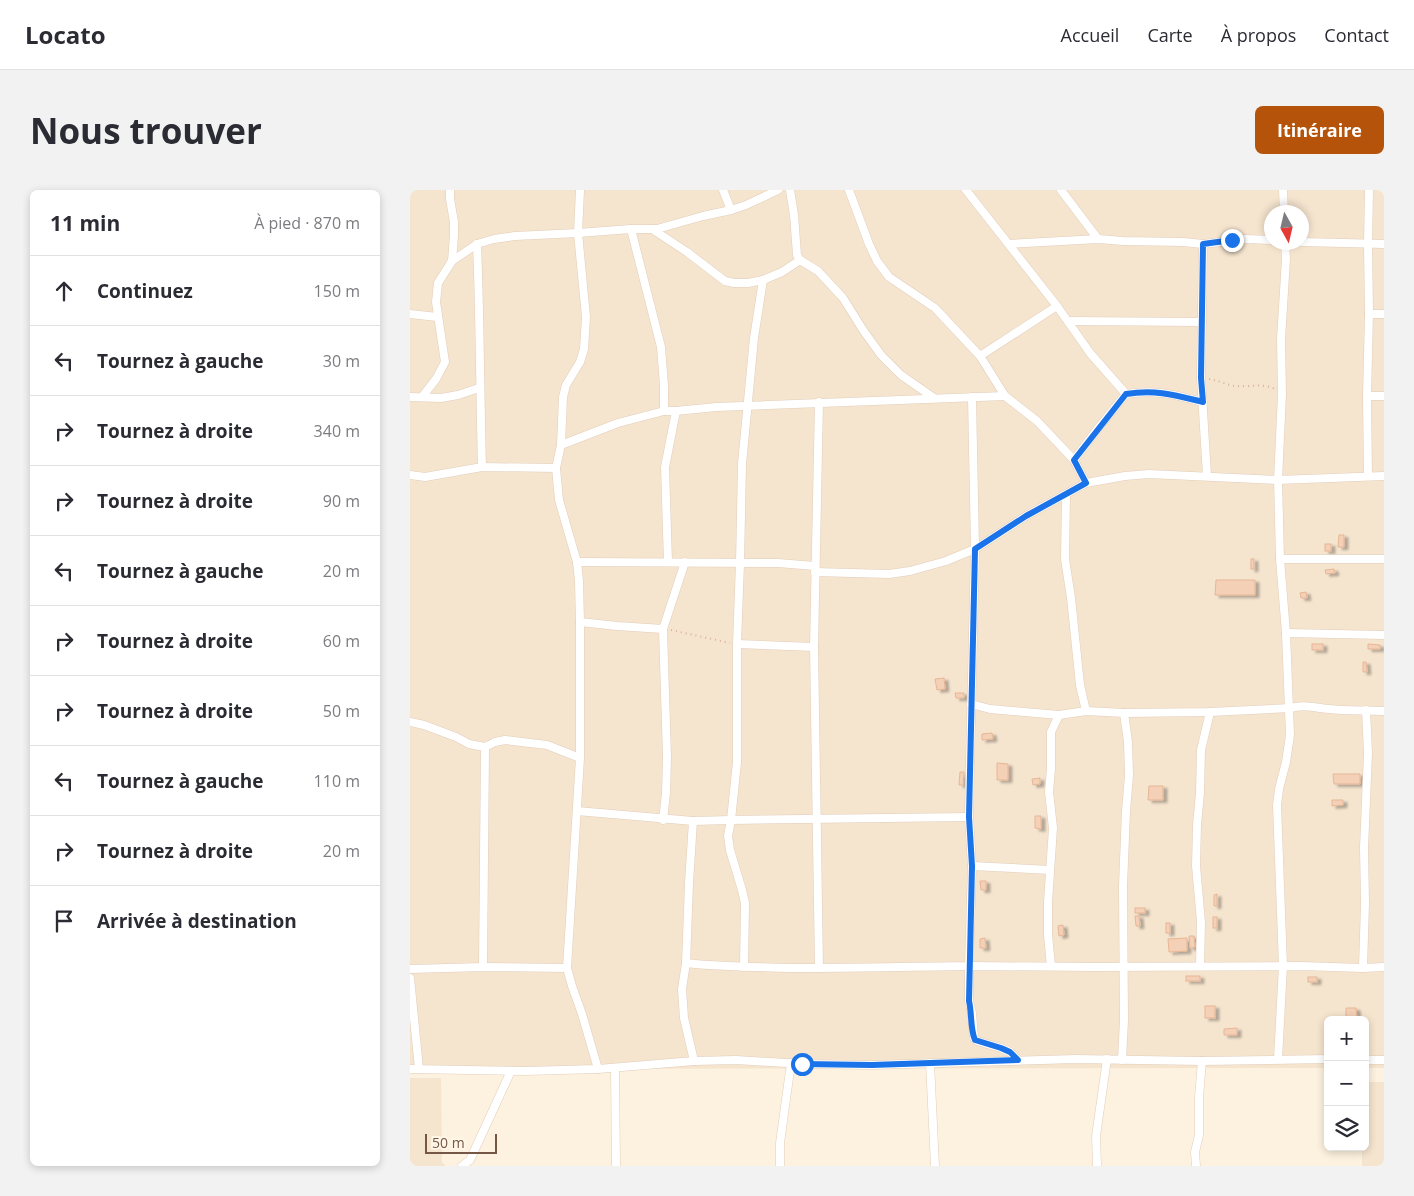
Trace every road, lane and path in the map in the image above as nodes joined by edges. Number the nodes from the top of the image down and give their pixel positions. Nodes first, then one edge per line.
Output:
1 (450, 190) edge
2 (580, 190) edge
3 (723, 190) edge
4 (778, 190) edge
5 (790, 190) edge
6 (850, 190) edge
7 (966, 190) edge
8 (1061, 190) edge
9 (1283, 190) edge
10 (1369, 190) edge
11 (1284, 205) edge
12 (731, 210) junction
13 (631, 229) junction
14 (652, 229) junction
15 (578, 233) junction
16 (1098, 239) junction
17 (1264, 240) edge
18 (1309, 242) edge
19 (478, 244) junction
20 (1009, 244) junction
21 (1203, 244) junction
22 (1368, 244) junction
23 (1384, 244) edge
24 (1285, 250) edge
25 (452, 260) junction
26 (800, 260) junction
27 (762, 280) junction
28 (1057, 306) junction
29 (410, 314) edge
30 (1370, 314) junction
31 (1384, 314) edge
32 (437, 317) junction
33 (1068, 321) junction
34 (1202, 322) junction
35 (980, 356) junction
36 (1201, 378) junction
37 (480, 388) junction
38 (1126, 394) junction
39 (1282, 394) junction
40 (1005, 396) junction
41 (1367, 396) junction
42 (1384, 396) edge
43 (410, 397) edge
44 (422, 397) junction
45 (972, 397) junction
46 (934, 398) junction
47 (819, 402) junction
48 (1203, 402) junction
49 (748, 406) junction
50 (664, 410) junction
51 (676, 411) junction
52 (561, 445) junction
53 (1074, 460) junction
54 (482, 467) junction
55 (556, 468) junction
56 (410, 475) edge
57 (1207, 476) junction
58 (1368, 476) junction
59 (1384, 476) edge
60 (1278, 480) junction
61 (1086, 483) junction
62 (1066, 495) junction
63 (975, 549) junction
64 (1280, 559) junction
65 (1384, 559) edge
66 (577, 562) junction
67 (668, 562) junction
68 (685, 562) junction
69 (740, 563) junction
70 (815, 569) junction
71 (580, 622) junction
72 (663, 629) junction
73 (1286, 634) junction
74 (1384, 636) edge
75 (737, 644) junction
76 (814, 647) junction
77 (972, 704) junction
78 (1290, 708) junction
79 (1366, 710) junction
80 (1086, 711) junction
81 (1384, 711) edge
82 (1210, 712) junction
83 (1124, 713) junction
84 (1059, 715) junction
85 (410, 722) edge
86 (485, 747) junction
87 (580, 758) junction
88 (577, 811) junction
89 (969, 817) junction
90 (663, 820) junction
91 (731, 820) junction
92 (817, 820) junction
93 (693, 821) junction
94 (972, 866) junction
95 (1050, 870) junction
96 (686, 963) junction
97 (969, 966) junction
98 (1051, 966) junction
99 (1200, 966) junction
100 (1283, 966) junction
101 (483, 967) junction
102 (744, 967) junction
103 (1123, 967) junction
104 (1384, 967) edge
105 (567, 968) junction
106 (819, 968) junction
107 (1363, 968) junction
108 (410, 969) edge
109 (410, 978) edge
110 (1107, 1059) junction
111 (1278, 1059) junction
112 (1324, 1059) edge
113 (1018, 1060) junction
114 (1122, 1060) junction
115 (1369, 1060) edge
116 (1384, 1060) edge
117 (694, 1061) junction
118 (1202, 1061) junction
119 (791, 1063) junction
120 (930, 1063) junction
121 (615, 1068) junction
122 (410, 1069) edge
123 (419, 1069) junction
124 (598, 1069) junction
125 (511, 1070) junction
126 (462, 1166) edge
127 (616, 1166) edge
128 (780, 1166) edge
129 (934, 1166) edge
130 (942, 1166) edge
131 (1097, 1166) edge
132 (1196, 1166) edge

1 - 25 street
2 - 15 street
3 - 12 street
4 - 12 street
5 - 26 street
6 - 35 street
7 - 20 street
8 - 16 street
9 - 11 street
10 - 22 street
12 - 14 street
13 - 14 street
13 - 15 street
13 - 50 street
14 - 27 street
15 - 19 street
15 - 52 street
16 - 20 street
16 - 21 street
17 - 21 street
18 - 22 street
19 - 25 street
19 - 37 street
20 - 28 street
21 - 34 street
22 - 23 street
22 - 30 street
24 - 39 street
25 - 32 street
26 - 27 street
26 - 46 street
27 - 49 street
28 - 33 street
28 - 35 street
29 - 32 street
30 - 31 street
30 - 41 street
32 - 44 street
33 - 34 street
33 - 38 street
34 - 36 street
35 - 40 street
36 - 39 path
36 - 48 street
37 - 44 street
37 - 54 street
38 - 48 street
38 - 53 street
39 - 60 street
40 - 45 street
40 - 53 street
41 - 42 street
41 - 58 street
43 - 44 street
45 - 46 street
45 - 63 street
46 - 47 street
47 - 49 street
47 - 70 street
48 - 57 street
49 - 51 street
49 - 69 street
50 - 51 street
50 - 52 street
51 - 67 street
52 - 55 street
53 - 61 street
54 - 55 street
54 - 56 street
55 - 66 street
57 - 60 street
57 - 61 street
58 - 59 street
58 - 60 street
60 - 64 street
61 - 62 street
62 - 63 street
62 - 80 street
63 - 70 street
63 - 77 street
64 - 65 street
64 - 73 street
66 - 67 street
66 - 71 street
67 - 68 street
68 - 69 street
68 - 72 street
69 - 70 street
69 - 75 street
70 - 76 street
71 - 72 street
71 - 87 street
72 - 75 path
72 - 90 street
73 - 74 street
73 - 78 street
75 - 76 street
75 - 91 street
76 - 92 street
77 - 84 street
77 - 89 street
78 - 79 street
78 - 82 street
78 - 100 street
79 - 81 street
79 - 107 street
80 - 83 street
80 - 84 street
82 - 83 street
82 - 99 street
83 - 103 street
84 - 95 street
85 - 86 street
86 - 87 street
86 - 101 street
87 - 88 street
88 - 90 street
88 - 105 street
89 - 92 street
89 - 94 street
90 - 93 street
91 - 92 street
91 - 93 street
91 - 102 street
92 - 106 street
93 - 96 street
94 - 95 street
94 - 97 street
95 - 98 street
96 - 102 street
96 - 117 street
97 - 98 street
97 - 106 street
97 - 113 street
98 - 103 street
99 - 100 street
99 - 103 street
100 - 107 street
100 - 111 street
101 - 105 street
101 - 108 street
102 - 106 street
103 - 114 street
104 - 107 street
105 - 124 street
109 - 123 street
110 - 113 street
110 - 114 street
110 - 131 street
111 - 112 street
111 - 118 street
113 - 120 street
114 - 118 street
115 - 116 street
117 - 119 street
117 - 121 street
118 - 132 street
119 - 120 street
119 - 128 street
120 - 129 street
121 - 124 street
121 - 127 street
122 - 123 street
123 - 125 street
124 - 125 street
125 - 126 street
129 - 130 street

